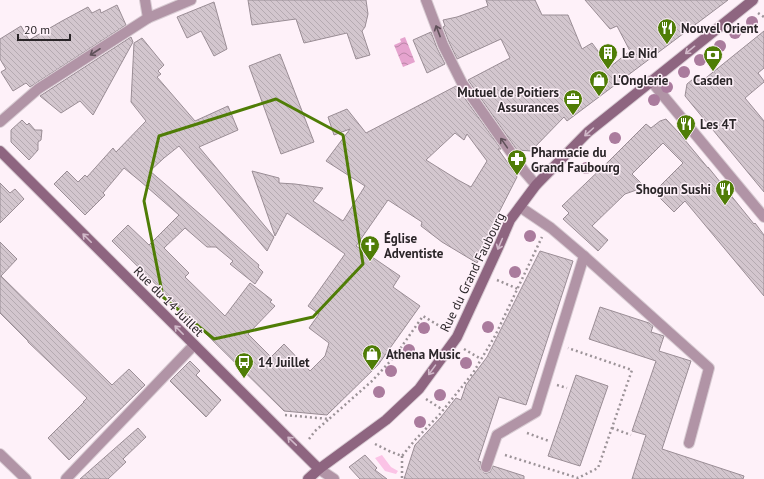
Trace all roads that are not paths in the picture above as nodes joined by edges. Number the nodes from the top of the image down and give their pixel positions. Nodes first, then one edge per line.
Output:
1 (144, 0) edge
2 (190, 0) edge
3 (426, 0) edge
4 (753, 0) edge
5 (148, 18) junction
6 (651, 81) junction
7 (0, 122) edge
8 (0, 151) edge
9 (536, 185) junction
10 (520, 207) junction
11 (764, 217) edge
12 (584, 256) junction
13 (194, 345) junction
14 (689, 443) dead end
15 (0, 454) edge
16 (486, 467) dead end
17 (319, 469) junction
18 (26, 479) edge
19 (66, 479) edge
20 (308, 479) edge
21 (334, 479) edge

1 - 5 street
2 - 5 street
9 -> 3 street
4 -> 6 main road, Rue du Grand Faubourg
5 -> 7 street
6 -> 9 main road, Rue du Grand Faubourg
6 - 11 street
13 -> 8 main road, Rue du 14 Juillet
9 - 10 main road, Rue du Grand Faubourg
10 - 12 street
10 -> 17 main road, Rue du Grand Faubourg
12 - 14 street
12 - 16 street
17 -> 13 main road, Rue du 14 Juillet
13 - 19 street
15 - 18 street
17 - 20 main road, Rue du Grand Faubourg
17 - 21 street

